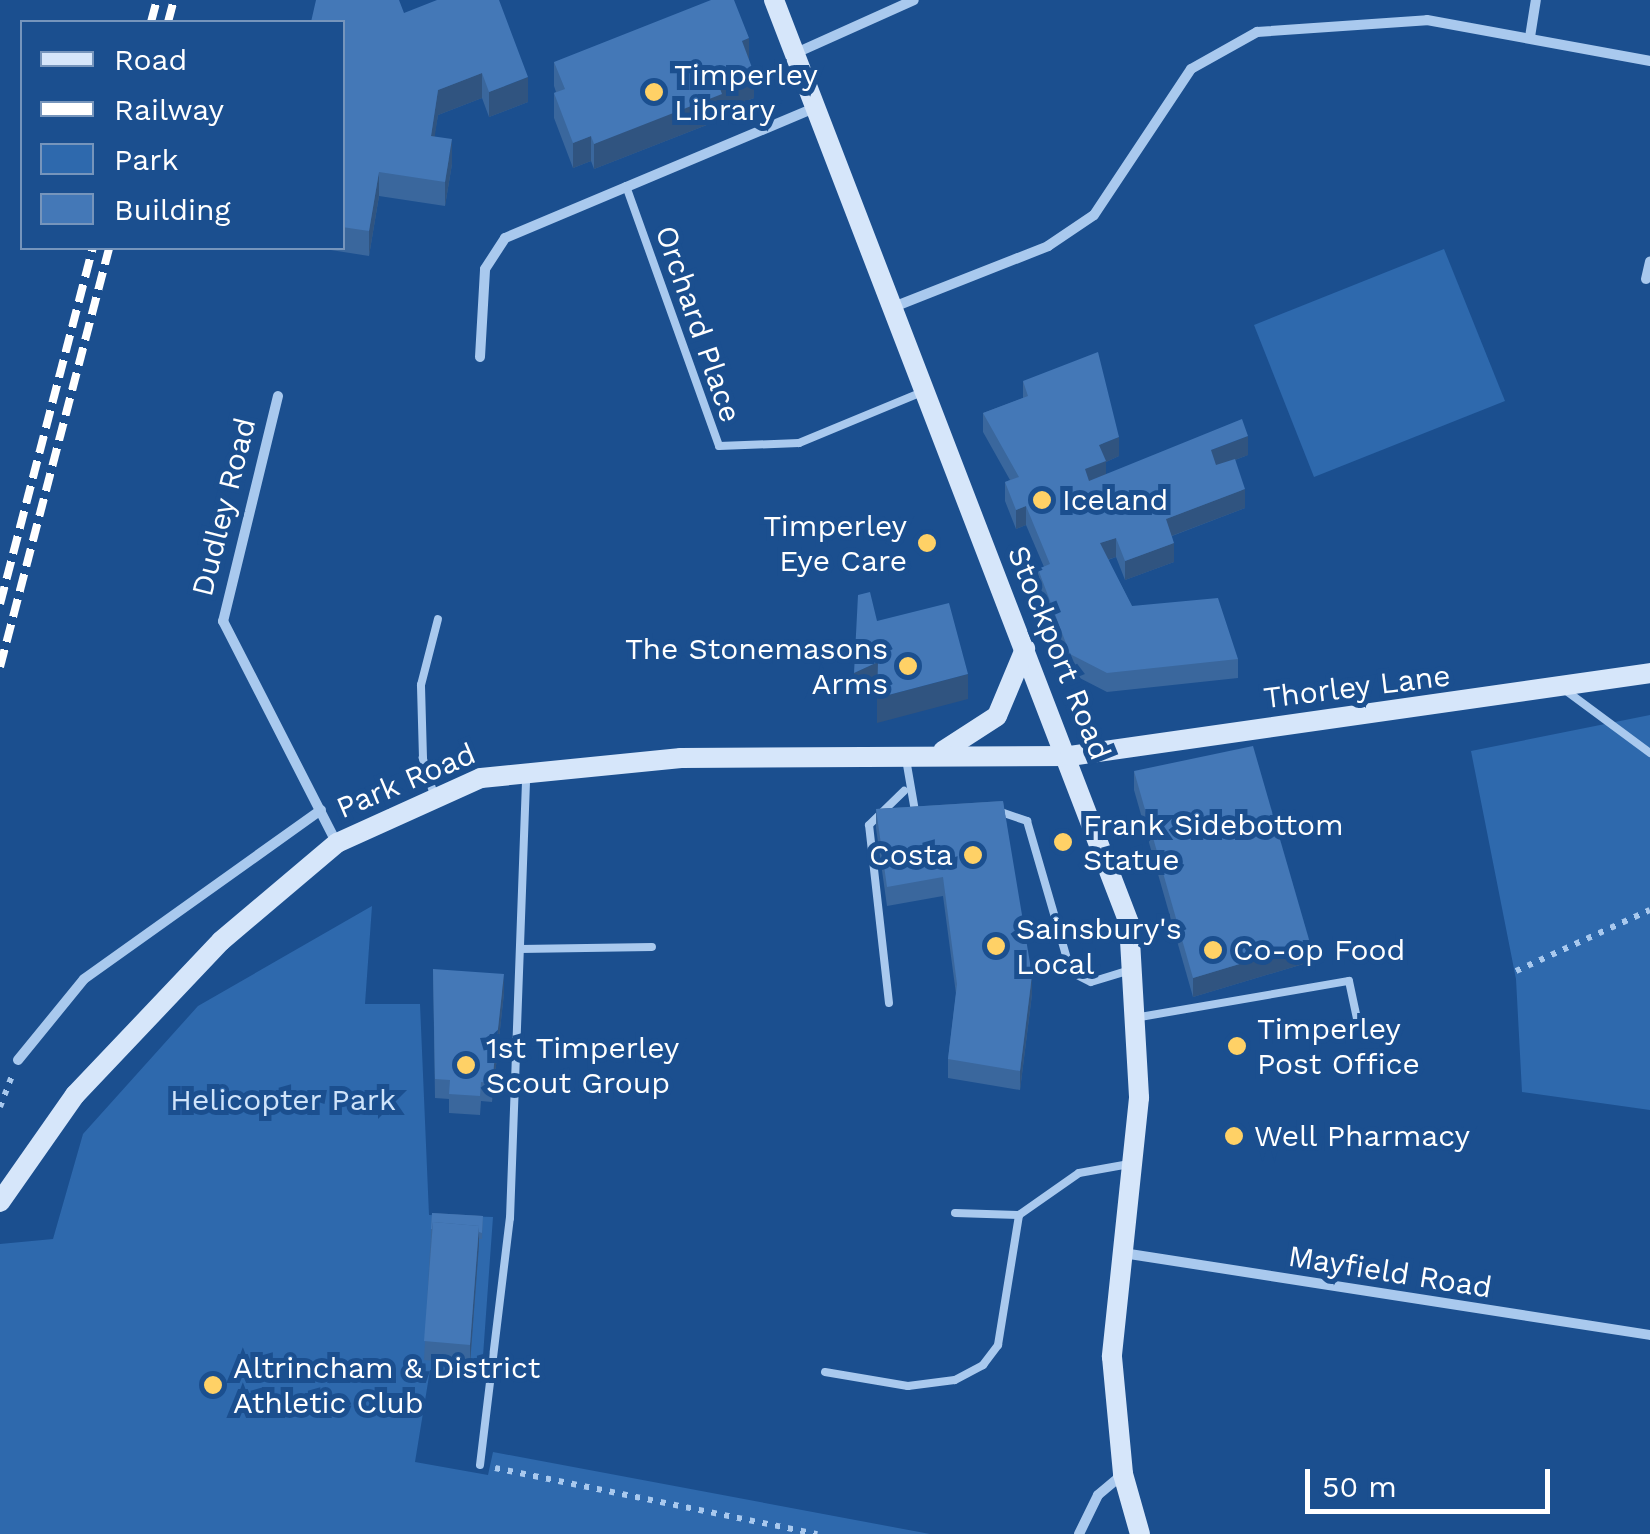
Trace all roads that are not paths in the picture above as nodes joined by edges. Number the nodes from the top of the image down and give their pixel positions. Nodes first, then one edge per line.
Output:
1 (774, 0) edge
2 (914, 0) edge
3 (1536, 0) edge
4 (1530, 37) junction
5 (796, 53) junction
6 (1650, 62) edge
7 (818, 106) junction
8 (626, 184) junction
9 (1650, 262) edge
10 (1646, 279) dead end
11 (890, 308) junction
12 (480, 357) dead end
13 (922, 392) junction
14 (278, 396) dead end
15 (438, 619) dead end
16 (1025, 650) junction
17 (1650, 673) edge
18 (1562, 686) junction
19 (1650, 753) edge
20 (932, 755) junction
21 (906, 756) junction
22 (1070, 756) junction
23 (526, 768) junction
24 (904, 792) junction
25 (434, 795) junction
26 (321, 810) junction
27 (986, 812) edge
28 (934, 815) edge
29 (337, 843) junction
30 (652, 946) dead end
31 (520, 949) junction
32 (1136, 968) junction
33 (889, 1003) dead end
34 (1140, 1017) junction
35 (1357, 1020) dead end
36 (18, 1060) road end
37 (1134, 1163) junction
38 (0, 1202) edge
39 (955, 1213) dead end
40 (1019, 1214) junction
41 (1123, 1253) junction
42 (1650, 1335) edge
43 (825, 1372) dead end
44 (480, 1465) road end
45 (1123, 1474) junction
46 (1079, 1534) edge
47 (1140, 1534) edge

1 - 5 main road, Stockport Road
2 - 5 street
3 - 4 street
4 - 6 street
4 - 11 street
5 - 7 main road, Stockport Road
7 - 8 street
7 - 11 main road, Stockport Road
8 - 12 street
8 - 13 lane, Orchard Place
9 - 10 street
11 - 13 main road, Stockport Road
13 - 16 main road, Stockport Road
14 - 26 street, Dudley Road
15 - 25 lane
16 - 20 main road, Park Road
16 - 22 main road, Stockport Road
17 - 18 main road, Thorley Lane
18 - 19 lane
18 - 22 main road, Thorley Lane
20 - 21 main road, Park Road
20 - 22 main road, Park Road
21 - 23 main road, Park Road
21 - 24 lane
22 - 32 main road, Stockport Road
23 - 25 main road, Park Road
23 - 31 lane
24 - 28 lane
24 - 33 lane
25 - 29 main road, Park Road
26 - 29 street, Dudley Road
26 - 36 street, Park Road
27 - 32 lane
29 - 38 main road, Park Road
30 - 31 lane
31 - 44 lane
32 - 34 main road, Stockport Road
34 - 35 lane
34 - 37 main road, Stockport Road
37 - 40 lane
37 - 41 main road, Stockport Road
39 - 40 lane
40 - 43 lane
41 - 42 street, Mayfield Road
41 - 45 main road, Stockport Road
45 - 46 street
45 - 47 main road, Stockport Road

